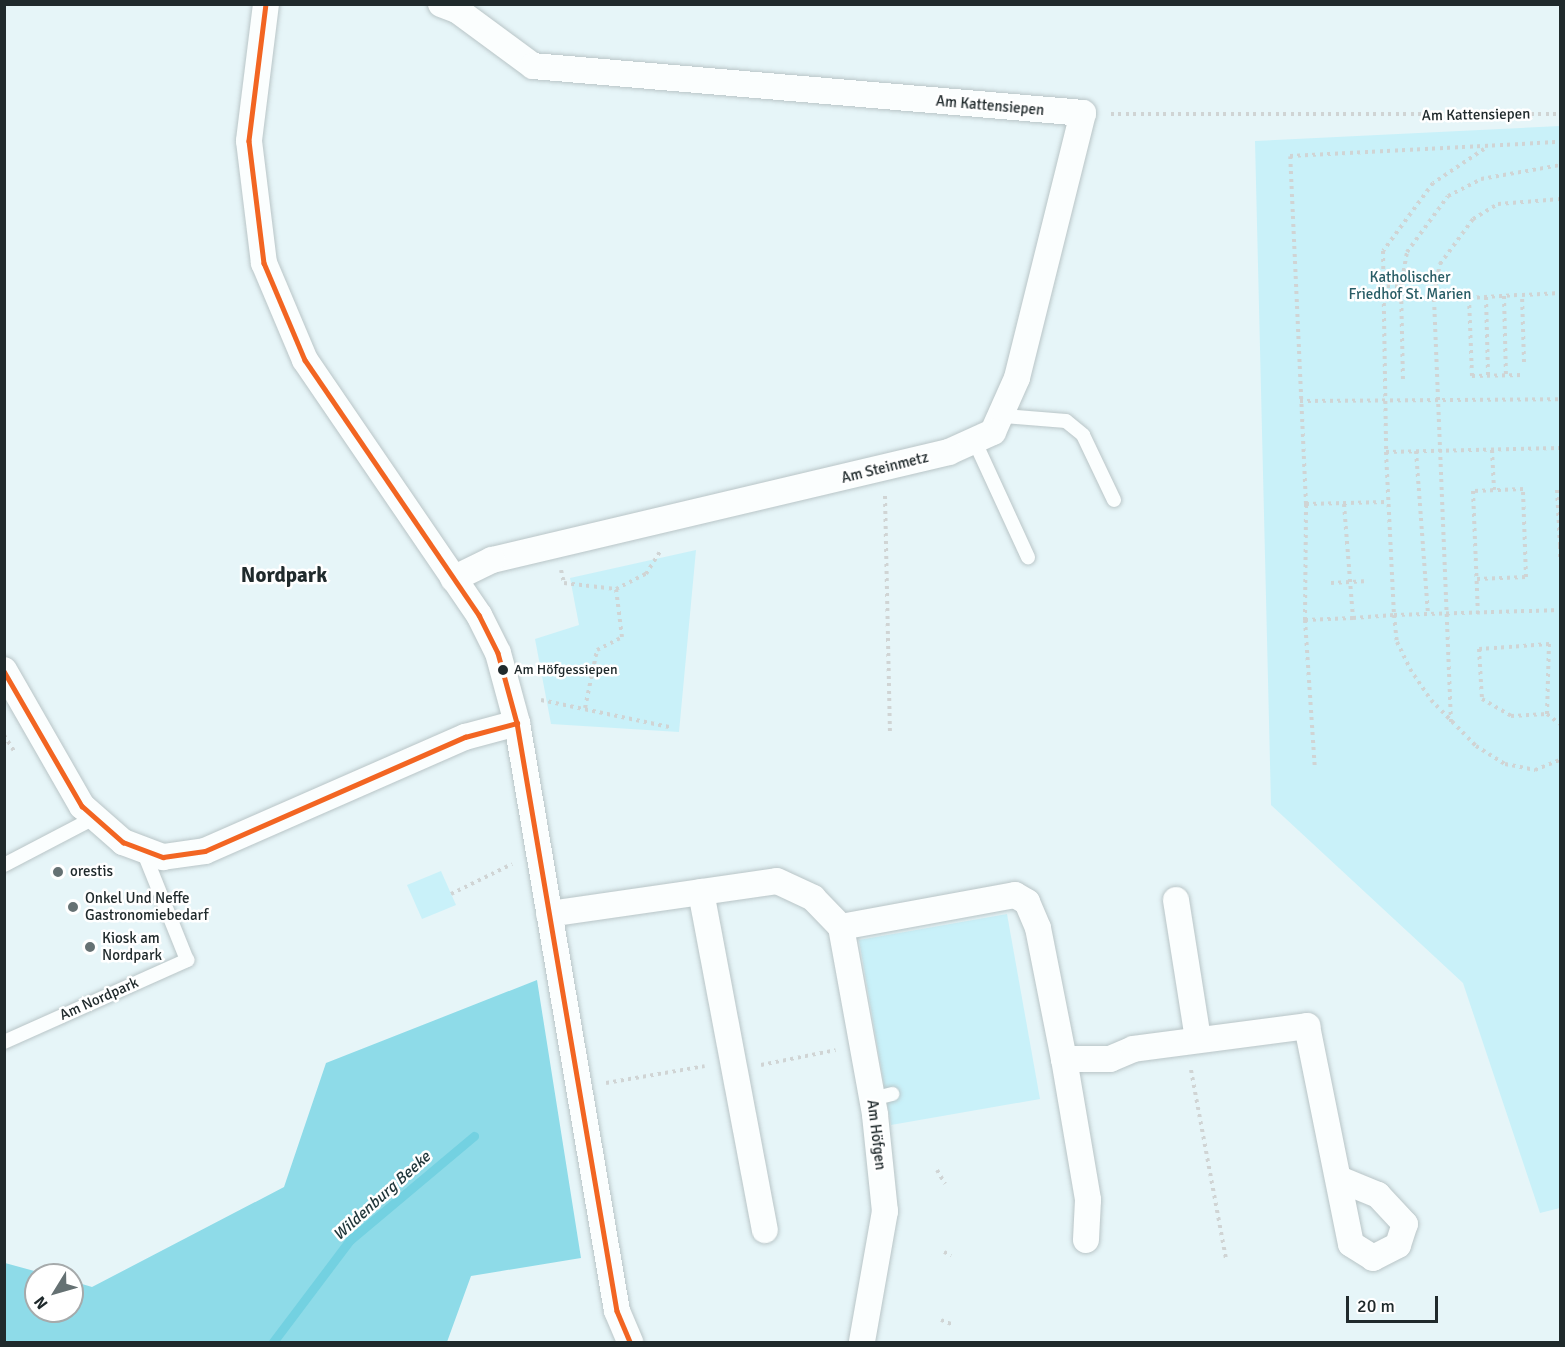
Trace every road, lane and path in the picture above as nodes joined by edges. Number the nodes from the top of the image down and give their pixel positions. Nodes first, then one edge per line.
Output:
1 (266, 4) edge
2 (441, 4) edge
3 (1083, 113) junction
4 (1560, 114) edge
5 (1560, 142) edge
6 (1487, 148) junction
7 (1560, 165) edge
8 (1560, 199) edge
9 (1380, 286) junction
10 (1401, 286) junction
11 (1560, 293) edge
12 (1517, 295) dead end
13 (1504, 296) junction
14 (1486, 297) junction
15 (1524, 362) dead end
16 (1524, 375) dead end
17 (1488, 376) junction
18 (1506, 376) junction
19 (1403, 379) dead end
20 (1441, 399) junction
21 (1560, 399) edge
22 (1384, 400) junction
23 (1300, 401) junction
24 (1004, 416) junction
25 (975, 442) junction
26 (1560, 448) edge
27 (1492, 450) junction
28 (1441, 451) junction
29 (1386, 452) junction
30 (1416, 452) junction
31 (885, 468) junction
32 (1494, 490) junction
33 (1557, 490) dead end
34 (1114, 500) dead end
35 (1386, 502) junction
36 (1306, 504) junction
37 (1344, 504) dead end
38 (1560, 546) edge
39 (1028, 557) dead end
40 (1560, 557) edge
41 (646, 574) dead end
42 (453, 579) junction
43 (1477, 579) junction
44 (1364, 581) dead end
45 (1350, 582) junction
46 (564, 583) dead end
47 (1331, 583) dead end
48 (616, 589) junction
49 (1560, 610) edge
50 (1448, 614) junction
51 (1478, 614) junction
52 (1394, 615) junction
53 (1428, 615) junction
54 (1353, 618) junction
55 (1305, 620) junction
56 (4, 670) edge
57 (545, 699) dead end
58 (585, 708) junction
59 (1547, 714) junction
60 (1451, 722) junction
61 (517, 723) junction
62 (1560, 724) edge
63 (669, 727) dead end
64 (890, 731) dead end
65 (4, 735) edge
66 (16, 754) dead end
67 (1560, 760) edge
68 (1315, 769) dead end
69 (88, 812) junction
70 (537, 852) junction
71 (144, 853) junction
72 (4, 865) edge
73 (701, 892) junction
74 (451, 894) dead end
75 (1176, 900) dead end
76 (549, 914) junction
77 (842, 927) junction
78 (1192, 1041) junction
79 (4, 1042) edge
80 (863, 1045) junction
81 (1064, 1059) junction
82 (685, 1069) dead end
83 (737, 1070) junction
84 (579, 1088) junction
85 (937, 1170) dead end
86 (1339, 1179) dead end
87 (945, 1184) dead end
88 (765, 1230) dead end
89 (1086, 1240) dead end
90 (944, 1252) dead end
91 (951, 1255) dead end
92 (1226, 1258) dead end
93 (941, 1320) dead end
94 (954, 1325) dead end
95 (630, 1342) edge
96 (862, 1342) edge

1 - 42 street
2 - 3 street, Am Kattensiepen
3 - 4 path, Am Kattensiepen
3 - 24 street, Am Steinmetz
5 - 6 path
6 - 9 path
6 - 23 path
7 - 10 path
8 - 20 path
9 - 10 path
9 - 22 path
10 - 19 path
11 - 15 path
12 - 13 path
13 - 14 path
13 - 18 path
14 - 17 path
14 - 17 path
16 - 18 path
17 - 18 path
20 - 21 path
20 - 22 path
20 - 28 path
22 - 23 path
22 - 29 path
23 - 36 path
24 - 25 street, Am Steinmetz
24 - 34 lane
25 - 31 street, Am Steinmetz
25 - 39 lane
26 - 27 path
27 - 28 path
27 - 32 path
28 - 30 path
28 - 50 path
29 - 30 path
29 - 35 path
30 - 53 path
31 - 42 street, Am Steinmetz
31 - 64 path
32 - 43 path
32 - 43 path
33 - 38 path
35 - 36 path
35 - 52 path
36 - 55 path
37 - 45 path
38 - 40 path
41 - 48 path
42 - 61 street
43 - 51 path
44 - 45 path
45 - 47 path
45 - 54 path
46 - 48 path
48 - 58 path
49 - 51 path
50 - 51 path
50 - 53 path
50 - 60 path
52 - 53 path
52 - 54 path
52 - 60 path
54 - 55 path
55 - 68 path
56 - 69 street
57 - 58 path
58 - 63 path
59 - 59 path
59 - 62 path
60 - 67 path
61 - 70 street
61 - 71 street
65 - 66 path
69 - 71 street
69 - 72 lane
70 - 74 path
70 - 76 street
71 - 79 lane, Am Nordpark
73 - 76 street
73 - 77 street
73 - 83 street
75 - 78 street
76 - 84 street
77 - 80 street, Am Höfgen
77 - 81 street
78 - 81 street
78 - 86 street
78 - 92 path
80 - 83 path
80 - 96 street, Am Höfgen
81 - 89 street
82 - 84 path
83 - 88 street
84 - 95 street
85 - 87 path
90 - 91 path
93 - 94 path

